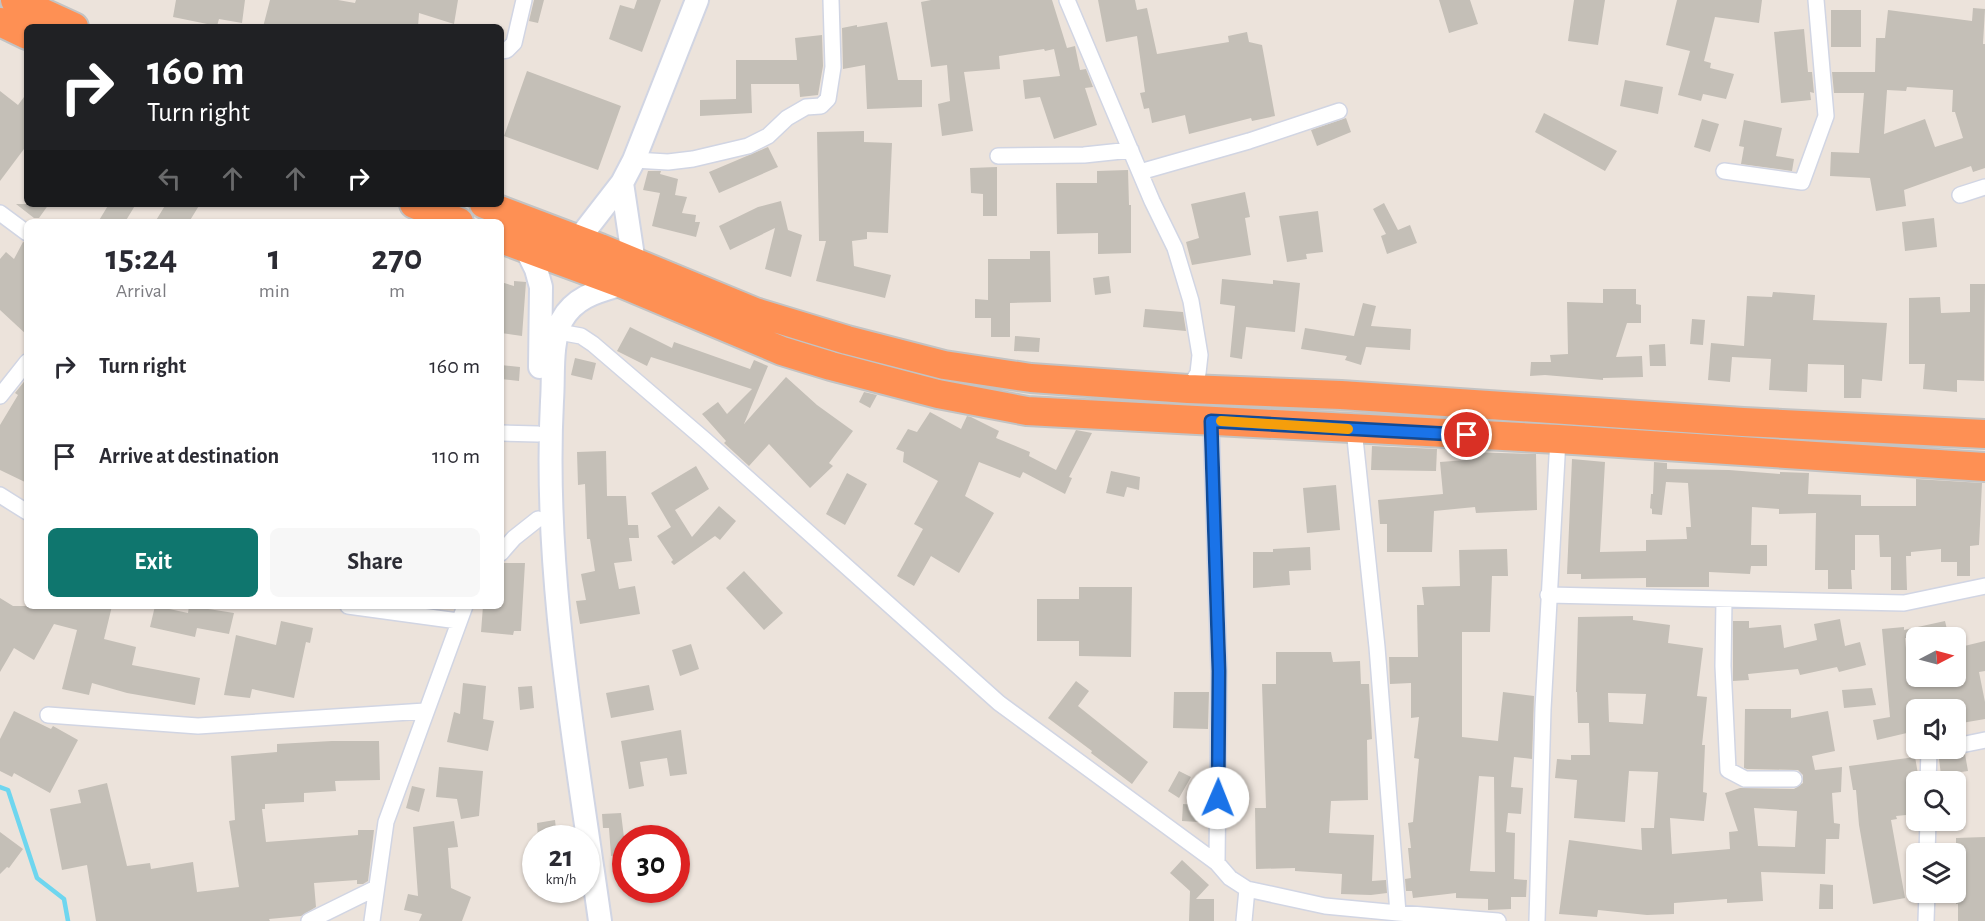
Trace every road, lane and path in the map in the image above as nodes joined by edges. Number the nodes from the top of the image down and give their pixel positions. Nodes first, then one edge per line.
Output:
1 (524, 0) edge
2 (697, 0) edge
3 (831, 0) edge
4 (1067, 0) edge
5 (1816, 0) edge
6 (10, 23) edge
7 (26, 24) edge
8 (504, 50) edge
9 (1339, 111) dead end
10 (1131, 150) junction
11 (998, 156) dead end
12 (634, 160) junction
13 (1724, 171) dead end
14 (1140, 172) junction
15 (622, 183) junction
16 (1985, 187) edge
17 (1960, 195) dead end
18 (422, 207) edge
19 (492, 207) edge
20 (0, 213) edge
21 (452, 219) edge
22 (24, 231) edge
23 (577, 241) junction
24 (513, 244) edge
25 (628, 273) junction
26 (559, 332) junction
27 (24, 366) edge
28 (1188, 389) junction
29 (0, 396) edge
30 (1595, 412) junction
31 (1211, 421) junction
32 (1354, 429) junction
33 (504, 433) edge
34 (538, 434) junction
35 (1985, 434) edge
36 (1558, 439) junction
37 (1594, 441) junction
38 (1985, 467) edge
39 (0, 495) edge
40 (24, 510) edge
41 (538, 519) junction
42 (504, 550) edge
43 (1985, 586) edge
44 (1548, 595) junction
45 (1724, 600) junction
46 (370, 609) edge
47 (464, 609) edge
48 (458, 621) junction
49 (425, 711) junction
50 (48, 715) dead end
51 (1985, 740) edge
52 (1966, 744) edge
53 (1794, 779) dead end
54 (572, 825) edge
55 (1217, 863) junction
56 (376, 888) junction
57 (1247, 889) junction
58 (583, 903) edge
59 (1927, 903) edge
60 (1398, 913) junction
61 (309, 921) edge
62 (372, 921) edge
63 (586, 921) edge
64 (600, 921) edge
65 (1244, 921) edge
66 (1498, 921) edge
67 (1538, 921) edge
68 (1926, 921) edge

1 - 8 street
2 - 12 street
3 - 12 street
4 - 10 street
5 - 13 street
6 - 7 highway
9 - 14 street
10 - 11 street
10 - 14 street
12 - 15 street
14 - 28 street
15 - 23 street
15 - 25 street
16 - 17 street
18 - 21 highway
19 - 23 highway
20 - 22 street
23 - 25 highway
24 - 25 highway
24 - 34 street
25 - 26 street
25 - 28 highway
25 - 31 highway
26 - 55 street
26 - 64 street
27 - 29 street
28 - 30 highway
30 - 35 highway
30 - 37 highway
31 - 32 highway
31 - 55 street
32 - 36 highway
32 - 60 street
33 - 34 street
34 - 41 street
36 - 37 highway
36 - 44 street
37 - 38 highway
39 - 40 street
41 - 42 street
41 - 54 street
43 - 45 street
44 - 45 street
44 - 67 street
45 - 53 street
46 - 48 street
47 - 48 street
48 - 49 street
49 - 50 street
49 - 56 street
51 - 52 street
55 - 57 street
56 - 61 street
56 - 62 street
57 - 60 street
57 - 65 street
58 - 63 street
59 - 68 street
60 - 66 street

